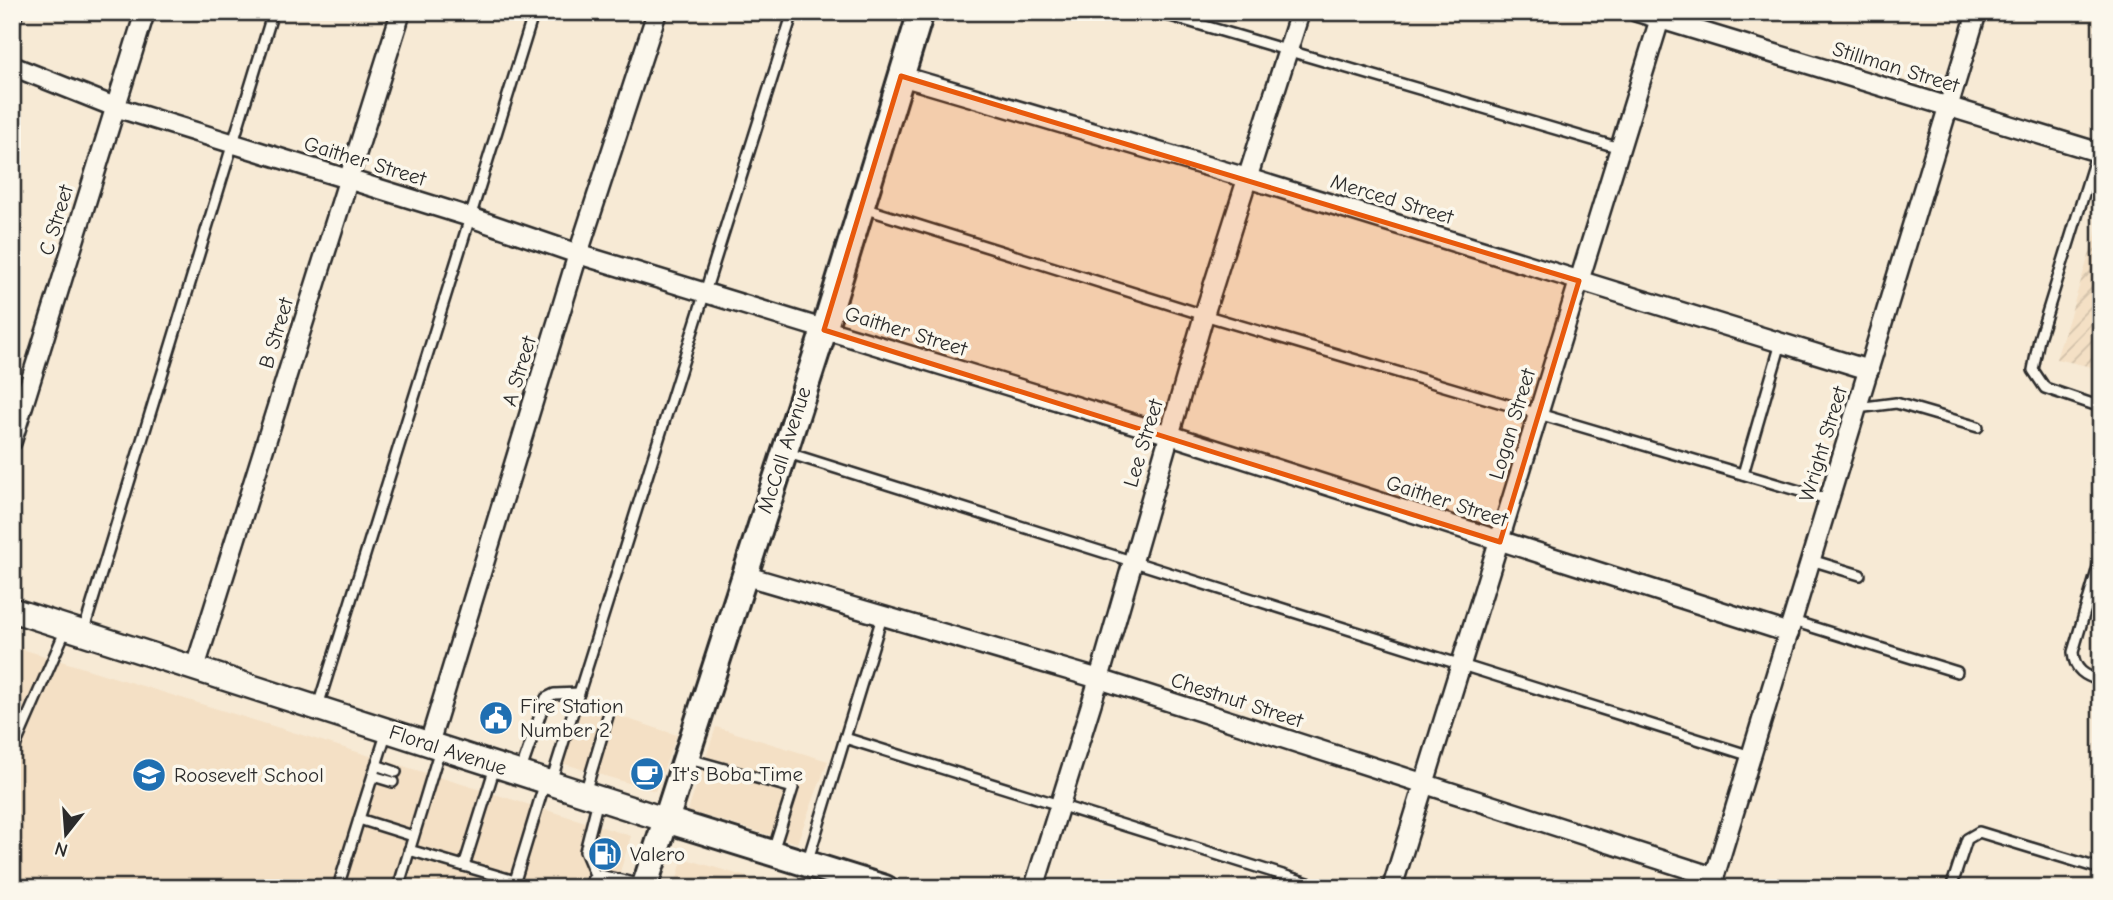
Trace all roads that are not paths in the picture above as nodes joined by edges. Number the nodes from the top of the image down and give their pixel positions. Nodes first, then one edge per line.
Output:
1 (18, 12) edge
2 (145, 12) edge
3 (273, 12) edge
4 (401, 12) edge
5 (534, 12) edge
6 (657, 12) edge
7 (793, 12) edge
8 (921, 12) edge
9 (1157, 12) edge
10 (1300, 12) edge
11 (1637, 12) edge
12 (1977, 12) edge
13 (1661, 16) edge
14 (12, 30) edge
15 (1288, 52) junction
16 (12, 66) edge
17 (901, 76) junction
18 (115, 107) junction
19 (1949, 107) junction
20 (232, 142) junction
21 (1620, 148) junction
22 (2099, 152) edge
23 (1247, 178) junction
24 (348, 180) junction
25 (860, 207) junction
26 (470, 217) junction
27 (578, 254) junction
28 (1579, 281) junction
29 (703, 292) junction
30 (1205, 314) junction
31 (824, 330) junction
32 (1781, 343) junction
33 (1869, 370) junction
34 (2101, 407) edge
35 (1857, 408) junction
36 (1539, 413) junction
37 (1978, 427) dead end
38 (1170, 435) junction
39 (12, 441) edge
40 (783, 451) junction
41 (1743, 474) junction
42 (1830, 499) junction
43 (1500, 542) junction
44 (2101, 557) edge
45 (1811, 560) junction
46 (1131, 562) junction
47 (743, 575) junction
48 (1860, 575) dead end
49 (13, 613) edge
50 (881, 617) junction
51 (1791, 627) junction
52 (75, 630) junction
53 (1463, 666) junction
54 (195, 668) junction
55 (1956, 672) dead end
56 (1099, 679) junction
57 (2101, 681) edge
58 (579, 694) junction
59 (317, 708) junction
60 (608, 716) dead end
61 (387, 730) junction
62 (845, 738) junction
63 (434, 746) junction
64 (12, 753) edge
65 (1751, 756) junction
66 (685, 757) junction
67 (376, 765) junction
68 (496, 766) junction
69 (520, 773) junction
70 (373, 776) junction
71 (548, 783) junction
72 (1426, 787) junction
73 (591, 796) junction
74 (1057, 806) junction
75 (359, 819) junction
76 (666, 820) junction
77 (413, 836) junction
78 (409, 850) junction
79 (773, 853) junction
80 (807, 863) junction
81 (464, 866) junction
82 (2101, 869) edge
83 (596, 877) junction
84 (1713, 882) edge
85 (645, 887) edge
86 (341, 888) edge
87 (398, 888) edge
88 (590, 888) edge
89 (885, 888) edge
90 (1034, 888) edge
91 (1324, 888) edge
92 (1392, 888) edge
93 (1951, 888) edge

1 - 14 lane
2 - 18 street, C Street
3 - 20 lane
4 - 24 street, B Street
5 - 26 lane
6 - 27 street, A Street
7 - 29 lane
8 - 17 main road, McCall Avenue
9 - 15 lane
10 - 15 street, Lee Street
11 - 13 street, Stillman Street
12 - 19 street, Wright Street
13 - 19 street, Stillman Street
13 - 21 street, Logan Street
15 - 21 lane
15 - 23 street, Lee Street
16 - 18 street, Gaither Street
17 - 23 street, Merced Street
17 - 25 main road, McCall Avenue
18 - 20 street, Gaither Street
18 - 39 street, C Street
19 - 22 street, Stillman Street
19 - 33 street, Wright Street
20 - 24 street, Gaither Street
20 - 52 lane
21 - 28 street, Logan Street
22 - 34 lane
23 - 28 street, Merced Street
23 - 30 street, Lee Street
24 - 26 street, Gaither Street
24 - 54 street, B Street
25 - 30 lane
25 - 31 main road, McCall Avenue
26 - 27 street, Gaither Street
26 - 59 lane
27 - 29 street, Gaither Street
27 - 63 street, A Street
28 - 32 street, Merced Street
28 - 36 street, Logan Street
29 - 31 street, Gaither Street
29 - 58 lane
30 - 36 lane
30 - 38 street, Lee Street
31 - 38 street, Gaither Street
31 - 40 main road, McCall Avenue
32 - 33 street, Merced Street
32 - 41 lane
33 - 35 street, Wright Street
35 - 37 lane
35 - 42 street, Wright Street
36 - 41 lane
36 - 43 street, Logan Street
38 - 43 street, Gaither Street
38 - 46 street, Lee Street
40 - 46 lane
40 - 47 main road, McCall Avenue
41 - 42 lane
42 - 45 street, Wright Street
43 - 51 street, Gaither Street
43 - 53 street, Logan Street
44 - 57 lane
45 - 48 lane
45 - 51 street, Wright Street
46 - 53 lane
46 - 56 street, Lee Street
47 - 50 street, Chestnut Street
47 - 66 main road, McCall Avenue
49 - 52 street, Floral Avenue
50 - 56 street, Chestnut Street
50 - 62 lane
51 - 55 lane
51 - 65 street, Wright Street
52 - 54 street, Floral Avenue
52 - 64 lane
53 - 65 lane
53 - 72 street, Logan Street
54 - 59 street, Floral Avenue
56 - 72 street, Chestnut Street
56 - 74 street, Lee Street
58 - 69 lane
58 - 71 lane
59 - 61 street, Floral Avenue
60 - 73 lane
61 - 63 street, Floral Avenue
61 - 67 lane
62 - 74 lane
62 - 80 lane
63 - 68 street, Floral Avenue
63 - 77 lane
65 - 84 street, Wright Street
66 - 76 main road, McCall Avenue
66 - 79 lane
67 - 70 lane
67 - 70 lane
68 - 69 street, Floral Avenue
68 - 81 lane
69 - 71 street, Floral Avenue
70 - 75 lane
71 - 73 street, Floral Avenue
71 - 81 lane
72 - 84 street, Chestnut Street
72 - 92 street, Logan Street
73 - 76 street, Floral Avenue
73 - 83 lane
74 - 90 street, Lee Street
74 - 91 lane
75 - 77 lane
75 - 86 lane
76 - 79 main road, Floral Avenue
76 - 85 main road, McCall Avenue
77 - 78 lane
78 - 81 lane
78 - 87 lane
79 - 80 main road, Floral Avenue
80 - 89 main road, Floral Avenue
82 - 93 lane
83 - 85 lane
83 - 88 lane

